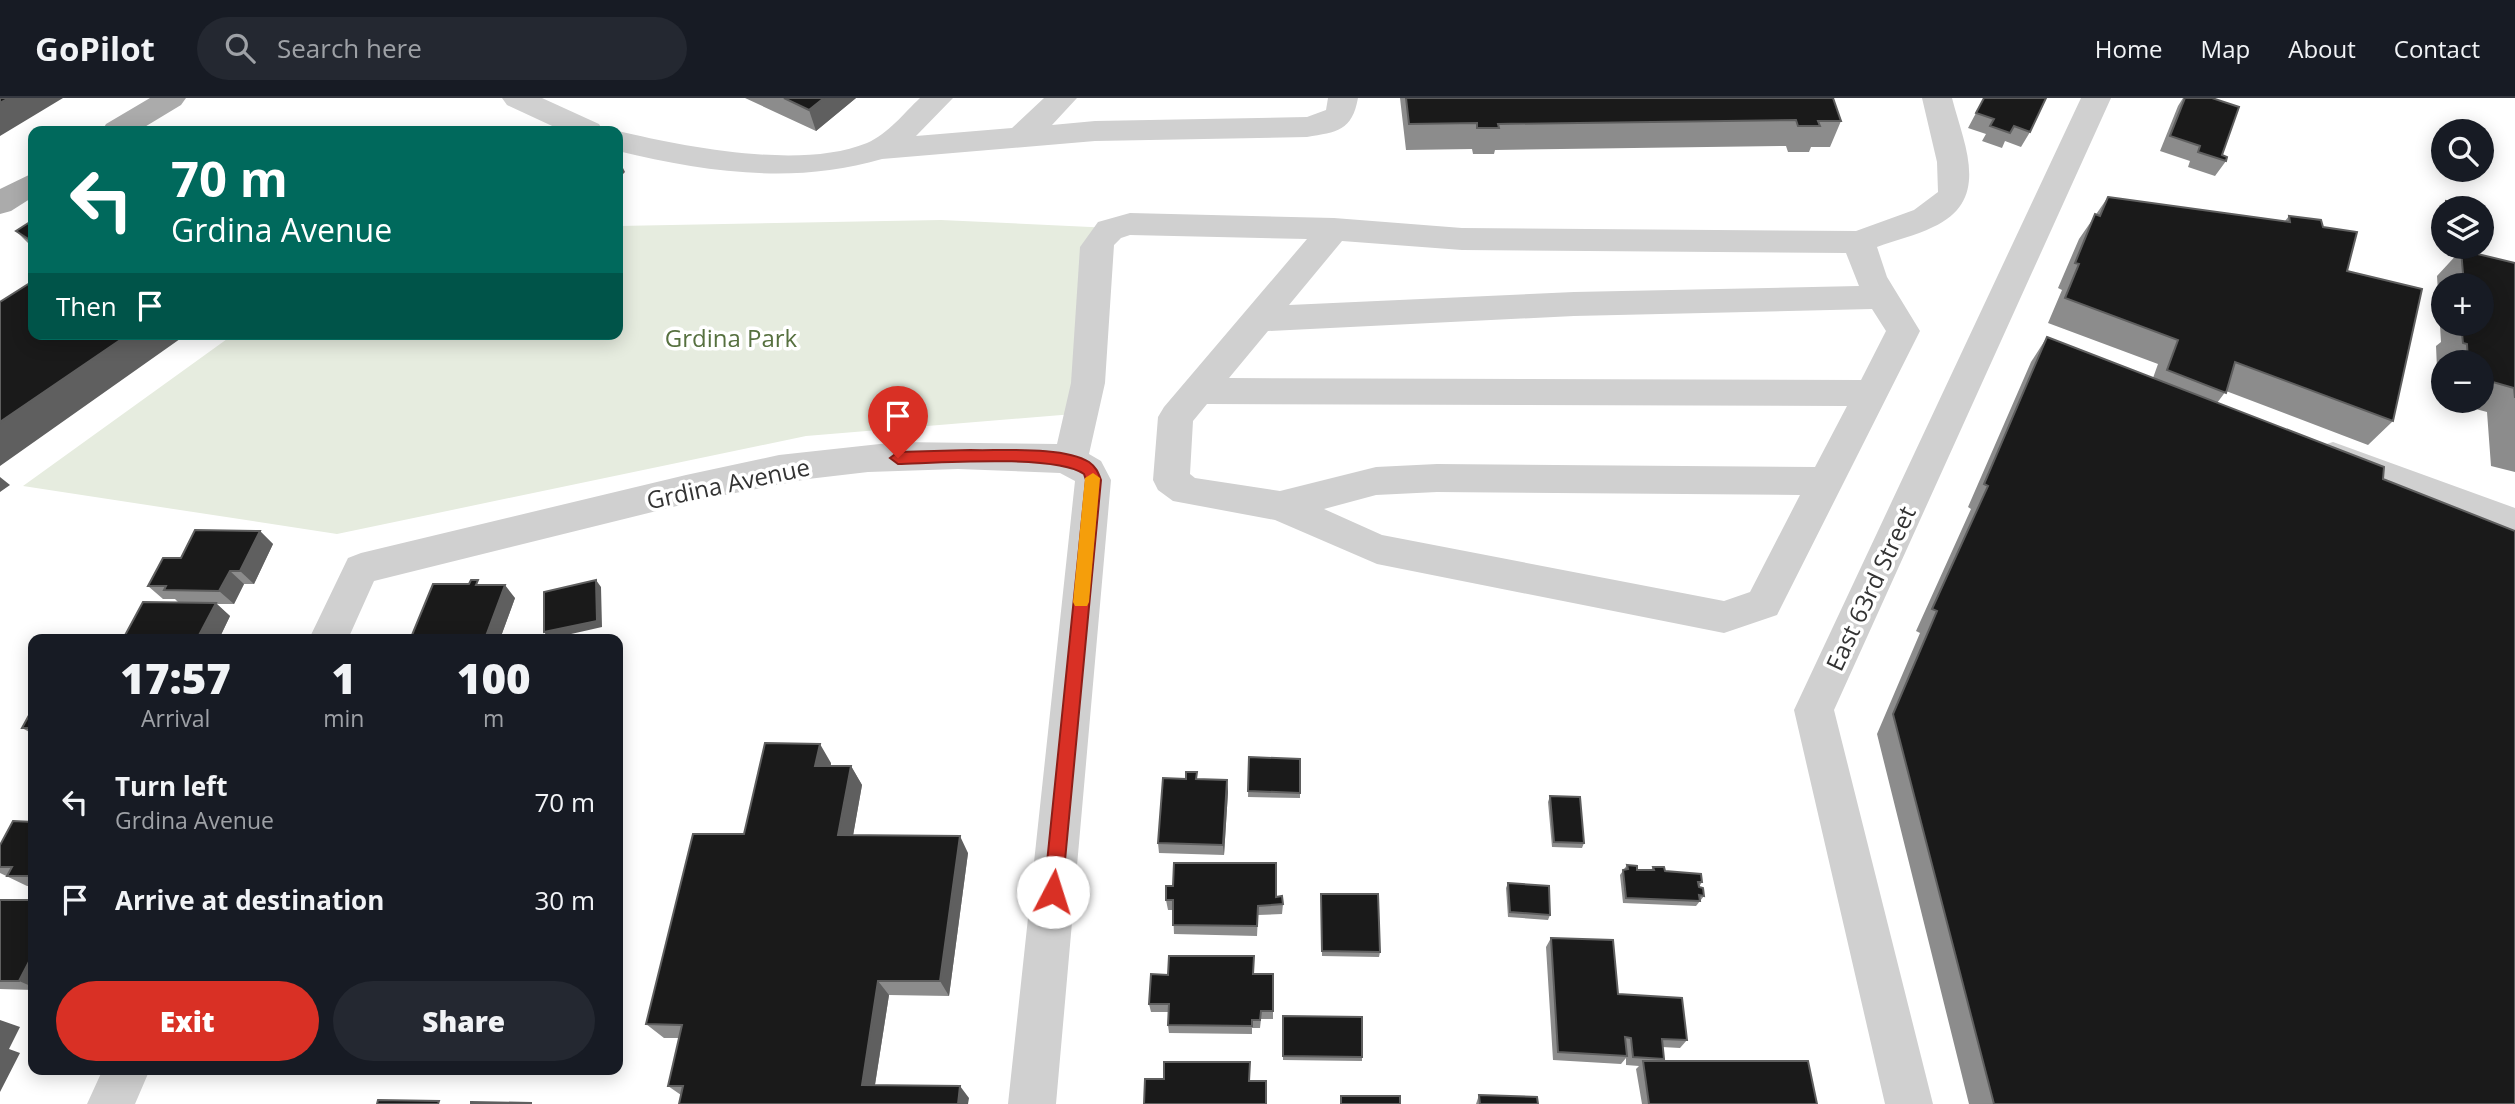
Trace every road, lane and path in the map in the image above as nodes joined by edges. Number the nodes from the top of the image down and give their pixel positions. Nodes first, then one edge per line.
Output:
1 (171, 98) edge
2 (517, 98) edge
3 (938, 98) edge
4 (1062, 98) edge
5 (1191, 98) edge
6 (1343, 98) edge
7 (1937, 98) edge
8 (2096, 98) edge
9 (125, 126) edge
10 (577, 126) edge
11 (1164, 130) junction
12 (1021, 137) junction
13 (623, 142) edge
14 (880, 149) junction
15 (28, 186) edge
16 (0, 203) edge
17 (1334, 229) junction
18 (1860, 242) junction
19 (1882, 297) junction
20 (1258, 319) junction
21 (1198, 391) junction
22 (1872, 393) junction
23 (2308, 447) edge
24 (1081, 470) junction
25 (1826, 481) junction
26 (1280, 506) junction
27 (2515, 523) edge
28 (330, 634) edge
29 (124, 1075) edge
30 (111, 1104) edge
31 (1032, 1104) edge
32 (1909, 1104) edge

1 - 9 main road
2 - 10 street
3 - 14 street
4 - 12 street
5 - 11 street
6 - 11 street
7 - 18 street
8 - 32 street, East 63rd Street
11 - 12 street
12 - 14 street
13 - 14 street
15 - 16 main road
17 - 18 street
17 - 20 street
17 - 24 street
18 - 19 street
19 - 20 street
19 - 22 street
20 - 21 street
21 - 22 street
21 - 26 street
22 - 25 street
23 - 27 street
24 - 28 street, Grdina Avenue
24 - 31 street
25 - 26 street
25 - 26 street
29 - 30 street

